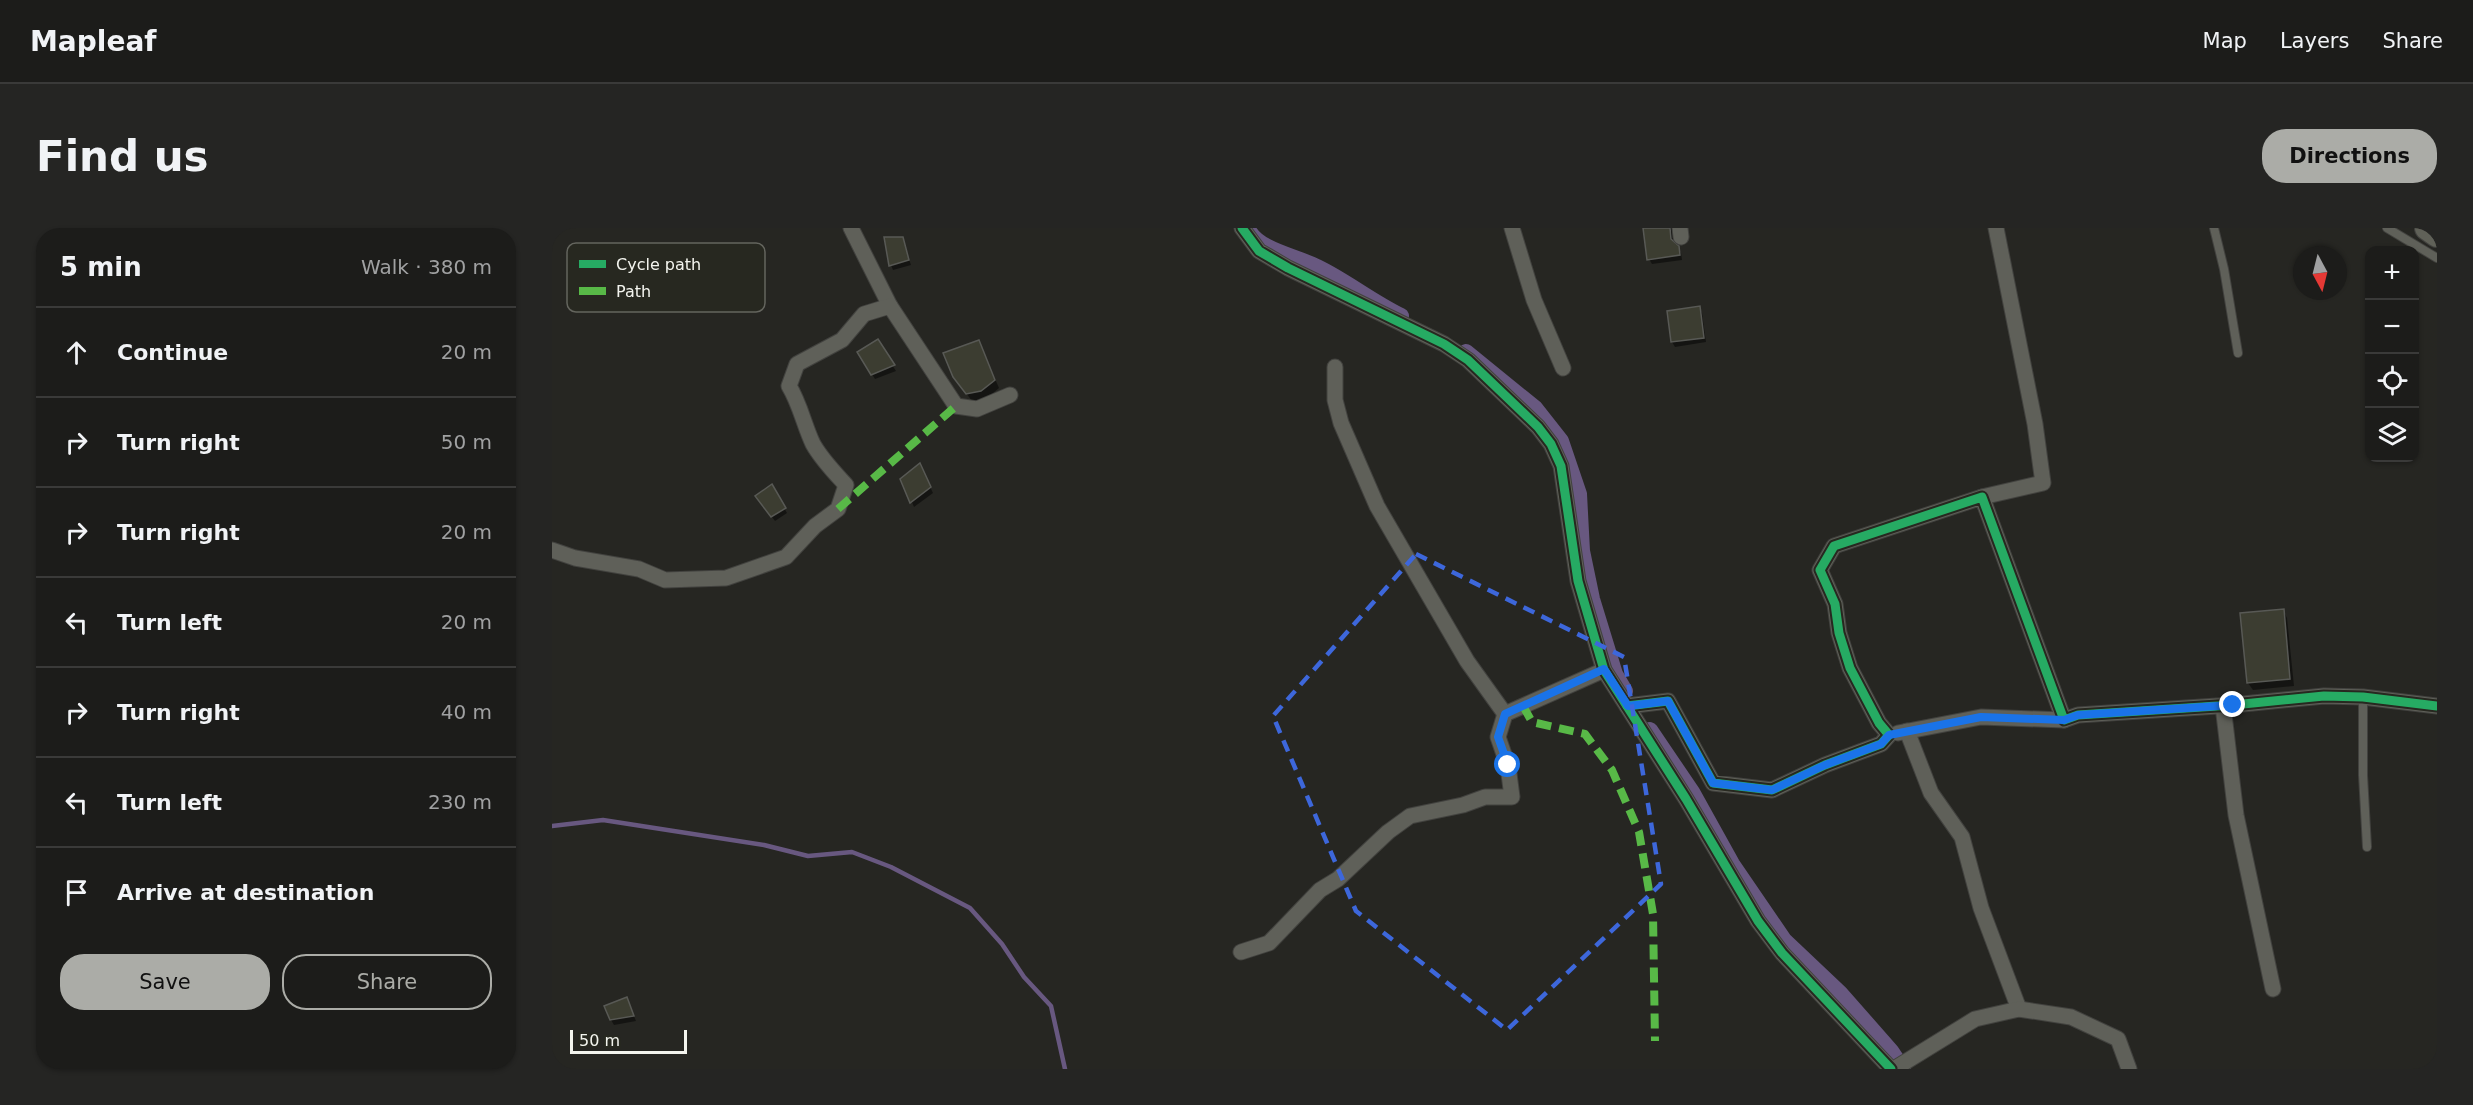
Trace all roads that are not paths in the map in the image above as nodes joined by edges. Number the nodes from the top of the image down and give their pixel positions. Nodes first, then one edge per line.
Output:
1 (851, 228) edge
2 (1242, 228) edge
3 (1512, 228) edge
4 (1996, 228) edge
5 (2214, 228) edge
6 (2387, 228) edge
7 (2427, 228) edge
8 (2437, 235) edge
9 (2437, 258) edge
10 (890, 306) junction
11 (2238, 353) dead end
12 (1335, 367) dead end
13 (1563, 368) dead end
14 (1010, 395) dead end
15 (1982, 497) junction
16 (552, 550) edge
17 (1604, 669) junction
18 (2363, 697) junction
19 (1628, 706) junction
20 (2223, 706) junction
21 (2437, 706) edge
22 (1505, 714) junction
23 (2064, 720) junction
24 (1907, 731) junction
25 (1889, 735) junction
26 (2367, 847) dead end
27 (1241, 952) dead end
28 (2273, 989) dead end
29 (2019, 1009) junction
30 (1892, 1069) edge
31 (2129, 1069) edge

1 - 10 street
2 - 17 street
3 - 13 street
4 - 15 street
5 - 11 lane
6 - 9 lane
7 - 8 main road
10 - 14 street
10 - 16 street
12 - 22 street
15 - 23 street
15 - 25 street
17 - 19 street
17 - 22 street
18 - 20 street
18 - 21 street
18 - 26 lane
19 - 25 street
19 - 30 street
20 - 23 street
20 - 28 street
22 - 27 street
23 - 24 street
24 - 25 street
24 - 29 street
29 - 30 street
29 - 31 street

